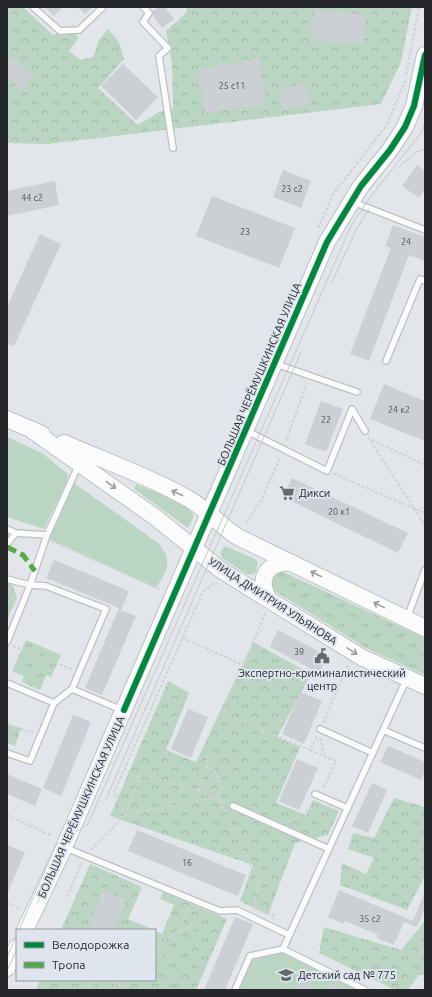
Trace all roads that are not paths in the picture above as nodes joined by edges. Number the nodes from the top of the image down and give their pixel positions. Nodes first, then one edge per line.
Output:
1 (33, 7) edge
2 (103, 7) edge
3 (143, 7) edge
4 (425, 55) edge
5 (173, 148) dead end
6 (350, 201) junction
7 (425, 230) edge
8 (425, 281) edge
9 (386, 361) dead end
10 (274, 363) junction
11 (357, 392) dead end
12 (7, 419) edge
13 (33, 430) junction
14 (246, 431) junction
15 (365, 432) road end
16 (80, 463) junction
17 (209, 514) junction
18 (7, 529) edge
19 (16, 533) junction
20 (46, 536) junction
21 (7, 544) edge
22 (258, 547) junction
23 (194, 549) junction
24 (292, 563) junction
25 (425, 570) edge
26 (7, 579) edge
27 (243, 583) junction
28 (30, 585) junction
29 (267, 605) junction
30 (407, 619) junction
31 (425, 628) edge
32 (7, 642) edge
33 (407, 678) junction
34 (7, 683) edge
35 (425, 686) edge
36 (72, 689) junction
37 (54, 703) junction
38 (124, 710) junction
39 (320, 729) dead end
40 (383, 730) junction
41 (425, 748) edge
42 (7, 753) edge
43 (372, 753) junction
44 (315, 794) dead end
45 (233, 806) road end
46 (347, 808) junction
47 (64, 847) junction
48 (328, 849) junction
49 (25, 929) edge
50 (290, 935) junction
51 (16, 949) edge
52 (283, 949) junction
53 (7, 968) edge
54 (235, 990) edge
55 (365, 990) edge

1 - 2 lane
3 - 5 lane
4 - 6 main road, БОЛЬШАЯ ЧЕРЁМУШКИНСКАЯ УЛИЦА
6 - 7 lane
6 - 10 main road, БОЛЬШАЯ ЧЕРЁМУШКИНСКАЯ УЛИЦА
8 - 9 lane
10 - 11 lane
10 - 14 main road, БОЛЬШАЯ ЧЕРЁМУШКИНСКАЯ УЛИЦА
12 - 13 main road, УЛИЦА ДМИТРИЯ УЛЬЯНОВА
13 - 16 main road, УЛИЦА ДМИТРИЯ УЛЬЯНОВА
17 -> 13 main road, УЛИЦА ДМИТРИЯ УЛЬЯНОВА
14 - 15 lane
14 - 17 main road, БОЛЬШАЯ ЧЕРЁМУШКИНСКАЯ УЛИЦА
16 - 20 lane
16 -> 23 main road, УЛИЦА ДМИТРИЯ УЛЬЯНОВА
17 - 22 main road, УЛИЦА ДМИТРИЯ УЛЬЯНОВА
17 - 23 main road, БОЛЬШАЯ ЧЕРЁМУШКИНСКАЯ УЛИЦА
18 - 19 lane
19 - 20 lane
19 - 21 lane
20 - 28 lane
22 - 24 main road, УЛИЦА ДМИТРИЯ УЛЬЯНОВА
22 - 27 main road
23 - 27 main road, УЛИЦА ДМИТРИЯ УЛЬЯНОВА
23 - 38 main road, БОЛЬШАЯ ЧЕРЁМУШКИНСКАЯ УЛИЦА
24 - 29 main road
30 -> 24 main road, УЛИЦА ДМИТРИЯ УЛЬЯНОВА
25 - 30 lane
26 - 28 lane
27 - 29 main road, УЛИЦА ДМИТРИЯ УЛЬЯНОВА
28 - 32 lane
28 - 36 lane
29 -> 33 main road, УЛИЦА ДМИТРИЯ УЛЬЯНОВА
30 - 31 main road, УЛИЦА ДМИТРИЯ УЛЬЯНОВА
33 - 35 main road, УЛИЦА ДМИТРИЯ УЛЬЯНОВА
33 - 40 lane
34 - 37 lane
36 - 37 lane
36 - 38 lane
37 - 42 lane
38 - 47 main road, БОЛЬШАЯ ЧЕРЁМУШКИНСКАЯ УЛИЦА
39 - 43 lane
40 - 41 lane
40 - 43 lane
43 - 46 lane
44 - 46 lane
45 - 48 lane
46 - 48 lane
47 - 49 main road, БОЛЬШАЯ ЧЕРЁМУШКИНСКАЯ УЛИЦА
47 - 50 lane
48 - 50 lane
50 - 52 lane
51 - 53 main road
52 - 54 lane
52 - 55 lane

